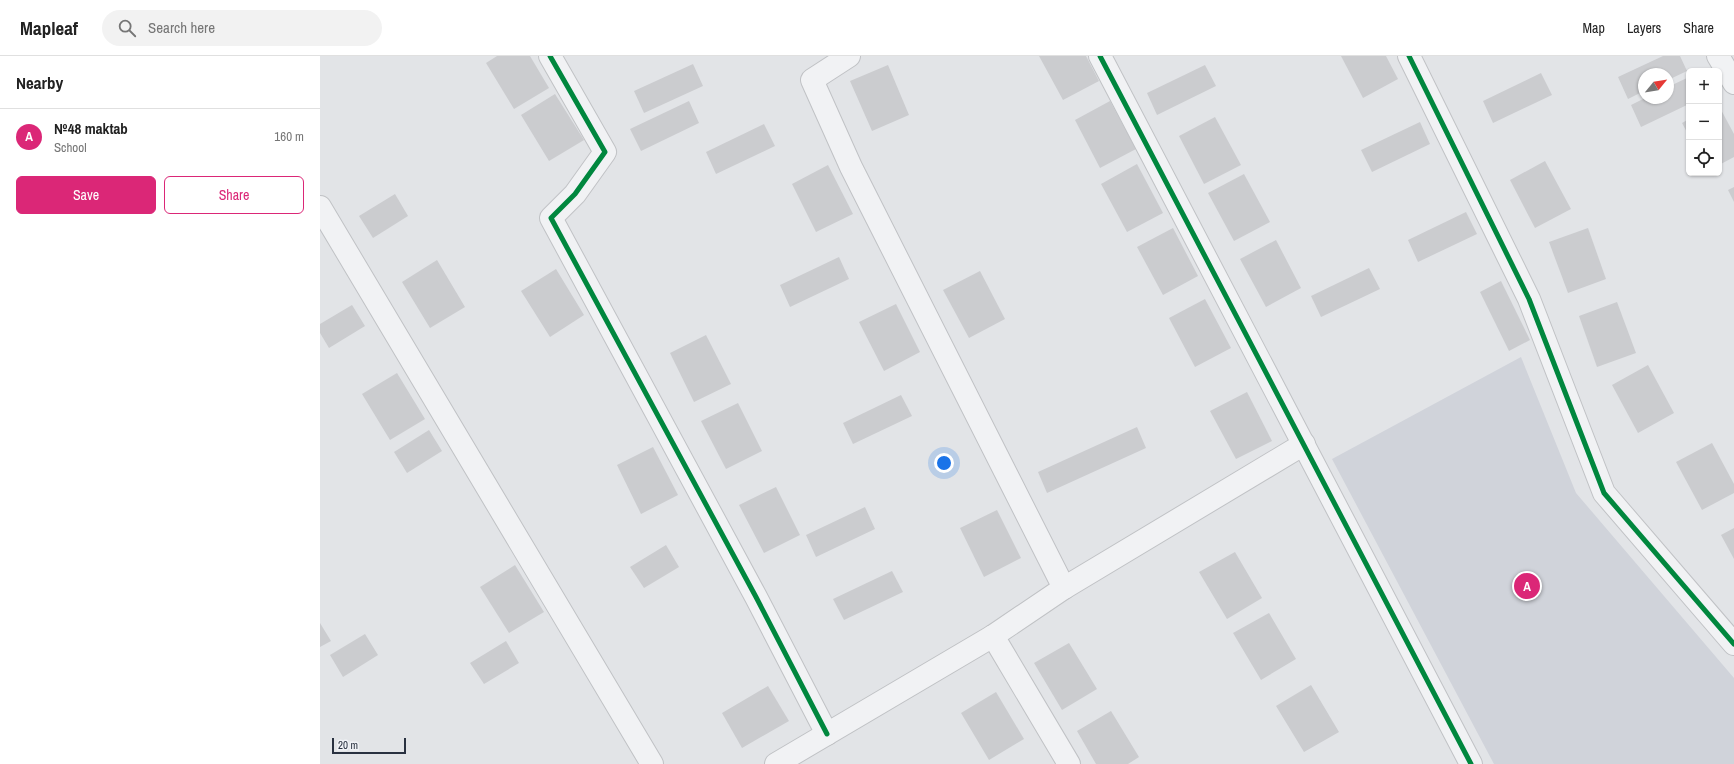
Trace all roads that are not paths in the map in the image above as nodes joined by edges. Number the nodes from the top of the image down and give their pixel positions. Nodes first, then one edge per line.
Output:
1 (550, 56) edge
2 (849, 56) edge
3 (1100, 56) edge
4 (1408, 56) edge
5 (1718, 56) edge
6 (1734, 83) edge
7 (320, 207) edge
8 (1304, 444) junction
9 (1064, 588) junction
10 (992, 636) junction
11 (1734, 644) edge
12 (826, 734) junction
13 (652, 764) edge
14 (776, 764) edge
15 (1069, 764) edge
16 (1471, 764) edge

1 - 12 street
2 - 9 street
3 - 8 street
4 - 11 street
5 - 6 street
7 - 13 street
8 - 9 street
8 - 16 street
9 - 10 street
10 - 12 street
10 - 15 street
12 - 14 street

